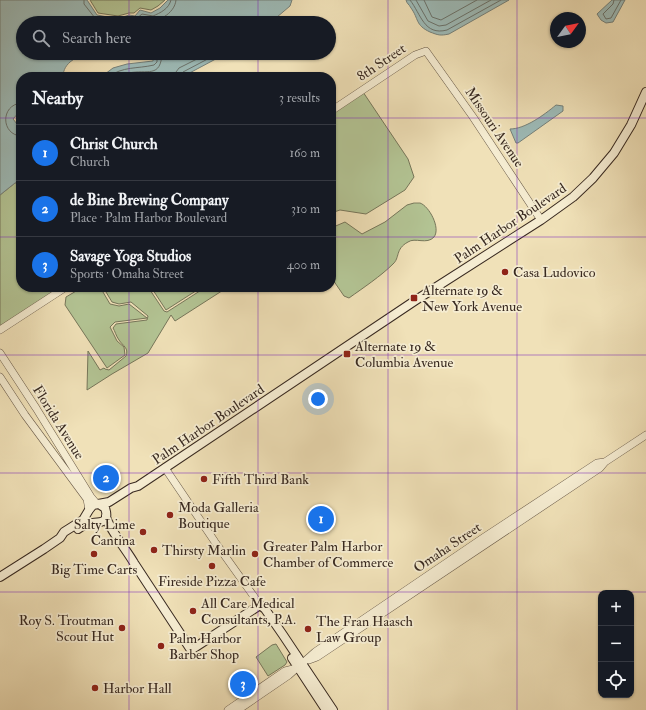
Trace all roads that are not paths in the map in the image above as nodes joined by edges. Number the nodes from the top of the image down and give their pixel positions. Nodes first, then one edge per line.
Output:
1 (426, 51) joint
2 (646, 92) edge
3 (336, 108) edge
4 (541, 220) junction
5 (58, 292) edge
6 (0, 330) edge
7 (0, 353) edge
8 (0, 377) edge
9 (646, 435) edge
10 (165, 468) junction
11 (138, 486) junction
12 (98, 504) junction
13 (88, 510) junction
14 (106, 515) junction
15 (97, 523) junction
16 (60, 538) junction
17 (134, 563) junction
18 (0, 578) edge
19 (260, 606) junction
20 (300, 665) junction
21 (228, 710) edge
22 (238, 710) edge
23 (326, 710) edge
24 (333, 710) edge

1 - 3 street, 8th Street
1 - 4 street, Missouri Avenue
2 - 4 main road, Palm Harbor Boulevard
4 - 10 main road, Palm Harbor Boulevard
5 - 6 street
7 - 12 street, Florida Avenue
8 - 13 street, Florida Avenue
9 - 20 street, Omaha Street
10 - 11 main road, Palm Harbor Boulevard
10 - 19 street
11 - 12 main road, Palm Harbor Boulevard
11 - 14 main road, Palm Harbor Boulevard
12 - 13 main road
12 - 14 main road
13 - 15 main road
13 - 16 main road
14 - 15 main road
14 - 17 main road
15 - 16 main road
15 - 17 main road
16 - 18 main road
17 - 19 main road
19 - 20 main road
20 - 21 street, Omaha Street
20 - 22 street, Omaha Street
20 - 23 main road
20 - 24 main road

